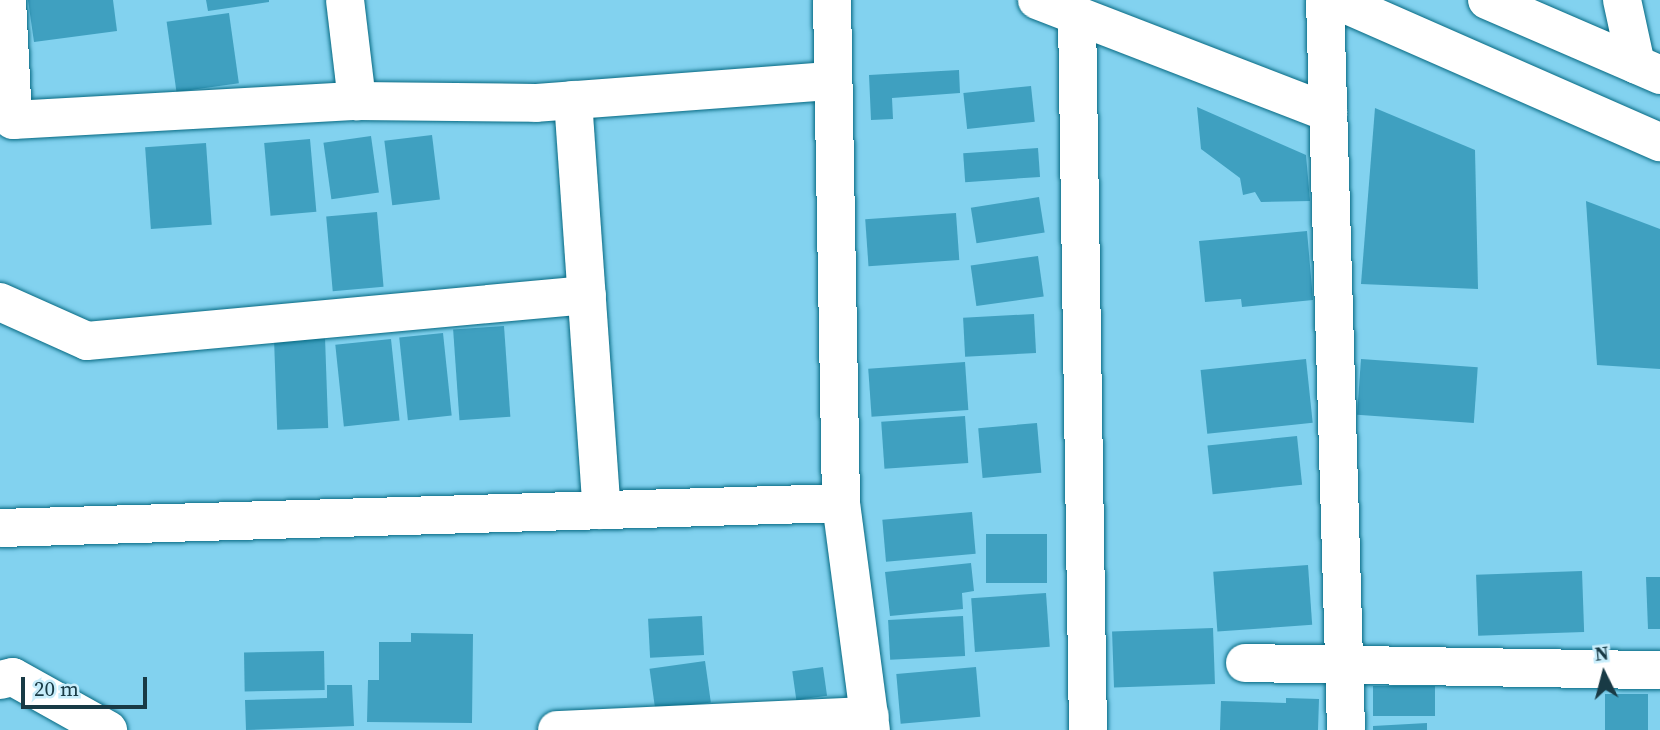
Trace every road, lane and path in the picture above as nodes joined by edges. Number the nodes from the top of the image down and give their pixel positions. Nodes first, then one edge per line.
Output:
1 (7, 0) edge
2 (345, 0) edge
3 (832, 0) edge
4 (1037, 0) edge
5 (1325, 0) edge
6 (1336, 0) edge
7 (1487, 0) edge
8 (1622, 0) edge
9 (1077, 15) junction
10 (1648, 69) edge
11 (830, 81) junction
12 (573, 100) junction
13 (357, 101) junction
14 (1328, 112) junction
15 (1660, 142) edge
16 (587, 295) junction
17 (0, 302) edge
18 (841, 503) junction
19 (602, 510) junction
20 (0, 528) edge
21 (1245, 663) dead end
22 (1344, 665) junction
23 (1660, 670) edge
24 (0, 680) edge
25 (871, 723) edge
26 (108, 730) edge
27 (557, 730) edge
28 (1088, 730) edge
29 (1346, 730) edge

1 - 13 street
2 - 13 street
3 - 11 street
4 - 9 street
5 - 14 street
6 - 15 street
7 - 10 street
8 - 10 street
9 - 14 street
9 - 28 street
11 - 12 street
11 - 18 street
12 - 13 street
12 - 16 street
14 - 22 street
16 - 17 street
16 - 19 street
18 - 19 street
18 - 25 street
19 - 20 street
21 - 22 street
22 - 23 street
22 - 29 street
24 - 26 street
25 - 27 street

